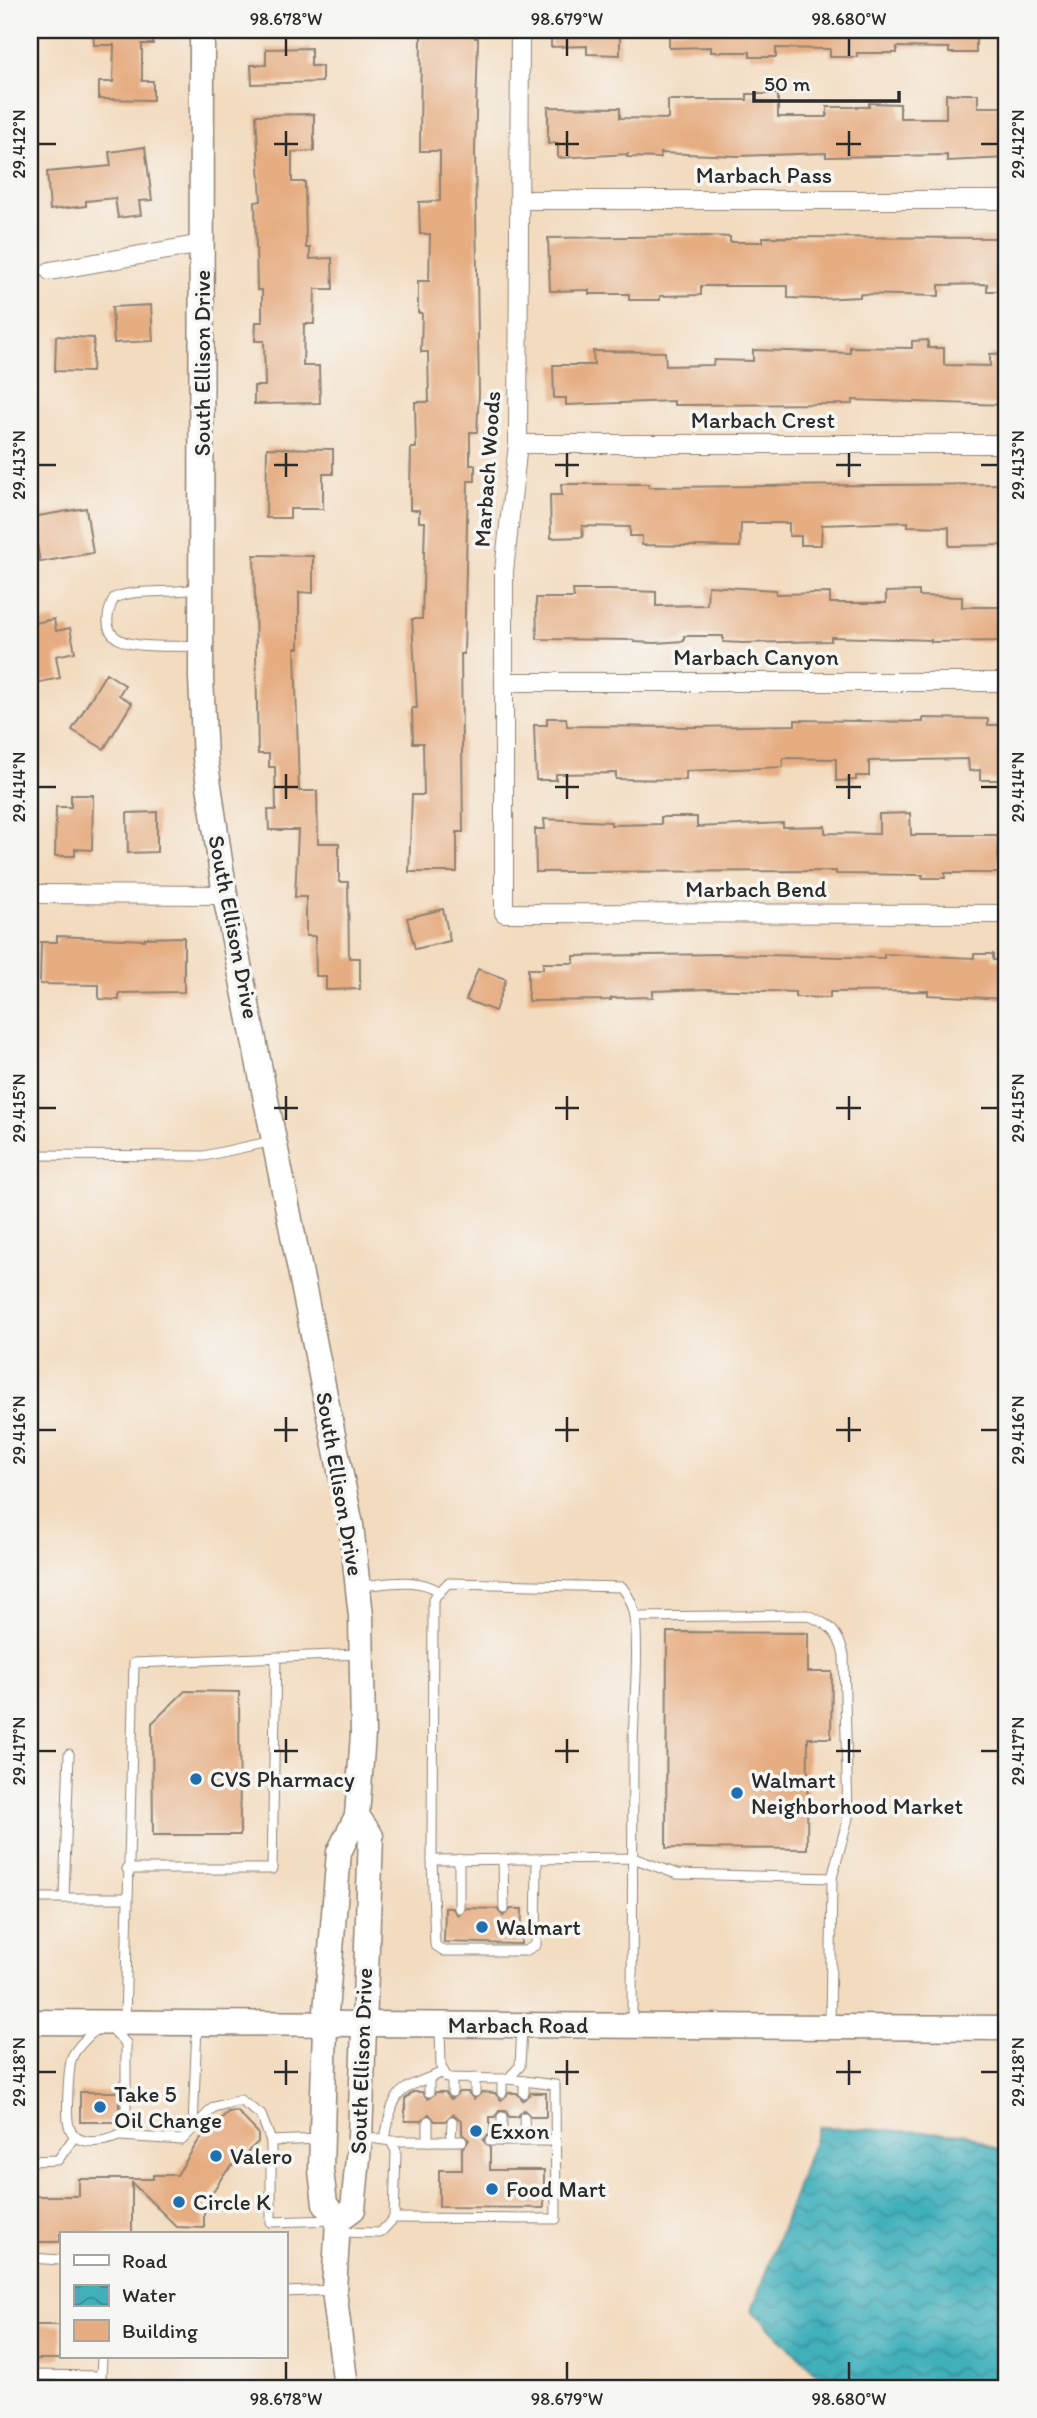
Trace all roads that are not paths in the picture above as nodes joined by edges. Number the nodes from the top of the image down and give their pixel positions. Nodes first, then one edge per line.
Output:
1 (202, 30) edge
2 (520, 30) edge
3 (520, 200) junction
4 (1007, 200) edge
5 (202, 244) junction
6 (50, 271) dead end
7 (518, 444) junction
8 (1007, 444) edge
9 (201, 587) junction
10 (201, 648) junction
11 (505, 682) junction
12 (1007, 682) edge
13 (30, 894) edge
14 (225, 895) junction
15 (504, 913) joint
16 (1007, 914) edge
17 (275, 1141) junction
18 (30, 1155) edge
19 (358, 1586) junction
20 (440, 1591) junction
21 (635, 1617) junction
22 (362, 1654) junction
23 (276, 1657) junction
24 (69, 1754) dead end
25 (357, 1816) junction
26 (633, 1858) junction
27 (459, 1859) junction
28 (503, 1859) junction
29 (537, 1859) junction
30 (432, 1860) junction
31 (127, 1869) junction
32 (832, 1878) junction
33 (30, 1898) edge
34 (64, 1898) junction
35 (126, 1898) junction
36 (459, 1908) dead end
37 (505, 1909) dead end
38 (30, 2022) edge
39 (114, 2022) junction
40 (197, 2023) junction
41 (325, 2024) junction
42 (362, 2024) junction
43 (440, 2025) junction
44 (522, 2025) junction
45 (632, 2025) junction
46 (830, 2027) junction
47 (1007, 2028) edge
48 (448, 2075) junction
49 (429, 2078) junction
50 (475, 2078) junction
51 (505, 2079) junction
52 (524, 2081) junction
53 (429, 2092) dead end
54 (452, 2092) dead end
55 (475, 2092) dead end
56 (502, 2093) dead end
57 (524, 2093) dead end
58 (502, 2117) dead end
59 (524, 2117) dead end
60 (428, 2121) dead end
61 (452, 2121) dead end
62 (194, 2128) junction
63 (123, 2133) junction
64 (75, 2136) junction
65 (360, 2137) junction
66 (322, 2139) junction
67 (388, 2140) junction
68 (271, 2141) junction
69 (428, 2141) junction
70 (451, 2141) junction
71 (462, 2141) dead end
72 (490, 2141) dead end
73 (502, 2141) junction
74 (525, 2141) junction
75 (556, 2141) junction
76 (30, 2161) edge
77 (394, 2218) junction
78 (338, 2226) junction
79 (30, 2258) edge
80 (60, 2260) edge
81 (334, 2290) junction
82 (287, 2292) edge
83 (102, 2358) edge
84 (30, 2375) edge
85 (346, 2388) edge

1 - 5 street, South Ellison Drive
2 - 3 street, Marbach Woods
3 - 4 street, Marbach Pass
3 - 7 street, Marbach Woods
5 - 6 street
5 - 9 street, South Ellison Drive
7 - 8 street, Marbach Crest
7 - 11 street, Marbach Woods
9 - 10 street, South Ellison Drive
9 - 10 lane
10 - 14 street, South Ellison Drive
11 - 12 street, Marbach Canyon
11 - 15 street, Marbach Woods
13 - 14 street
14 - 17 street, South Ellison Drive
15 - 16 street, Marbach Bend
17 - 18 lane
17 - 19 street, South Ellison Drive
19 - 20 lane
19 - 22 street, South Ellison Drive
20 - 21 lane
20 - 30 lane
21 - 26 lane
21 - 32 lane
22 - 23 lane
22 - 25 street, South Ellison Drive
23 - 31 lane
23 - 31 lane
24 - 34 lane
25 - 41 street, South Ellison Drive
25 - 42 street, South Ellison Drive
26 - 29 lane
26 - 32 lane
26 - 45 lane
27 - 28 lane
27 - 30 lane
27 - 36 lane
28 - 29 lane
28 - 37 lane
29 - 30 lane
31 - 35 lane
32 - 46 lane
33 - 34 lane
34 - 35 lane
35 - 39 lane
38 - 39 street, Marbach Road
39 - 40 street, Marbach Road
39 - 63 lane
39 - 64 lane
40 - 41 street, Marbach Road
40 - 62 lane
41 - 42 street, Marbach Road
41 - 66 street, South Ellison Drive
42 - 43 street, Marbach Road
42 - 65 street, South Ellison Drive
43 - 44 street, Marbach Road
43 - 48 lane
44 - 45 street, Marbach Road
44 - 51 lane
45 - 46 street, Marbach Road
46 - 47 street, Marbach Road
48 - 49 lane
48 - 50 lane
48 - 54 lane
49 - 53 lane
49 - 67 lane
50 - 51 lane
50 - 55 lane
51 - 52 lane
51 - 56 lane
52 - 57 lane
52 - 75 lane
58 - 73 lane
59 - 74 lane
60 - 69 lane
61 - 70 lane
62 - 63 lane
62 - 68 lane
63 - 64 lane
64 - 76 lane
65 - 66 street
65 - 67 lane
65 - 78 street, South Ellison Drive
66 - 68 lane
66 - 78 street, South Ellison Drive
67 - 69 lane
67 - 77 lane
68 - 78 lane
69 - 70 lane
70 - 71 lane
72 - 73 lane
73 - 74 lane
74 - 75 lane
75 - 77 lane
77 - 78 lane
78 - 81 street, South Ellison Drive
79 - 80 lane
81 - 82 lane
81 - 85 street, South Ellison Drive
83 - 84 lane

